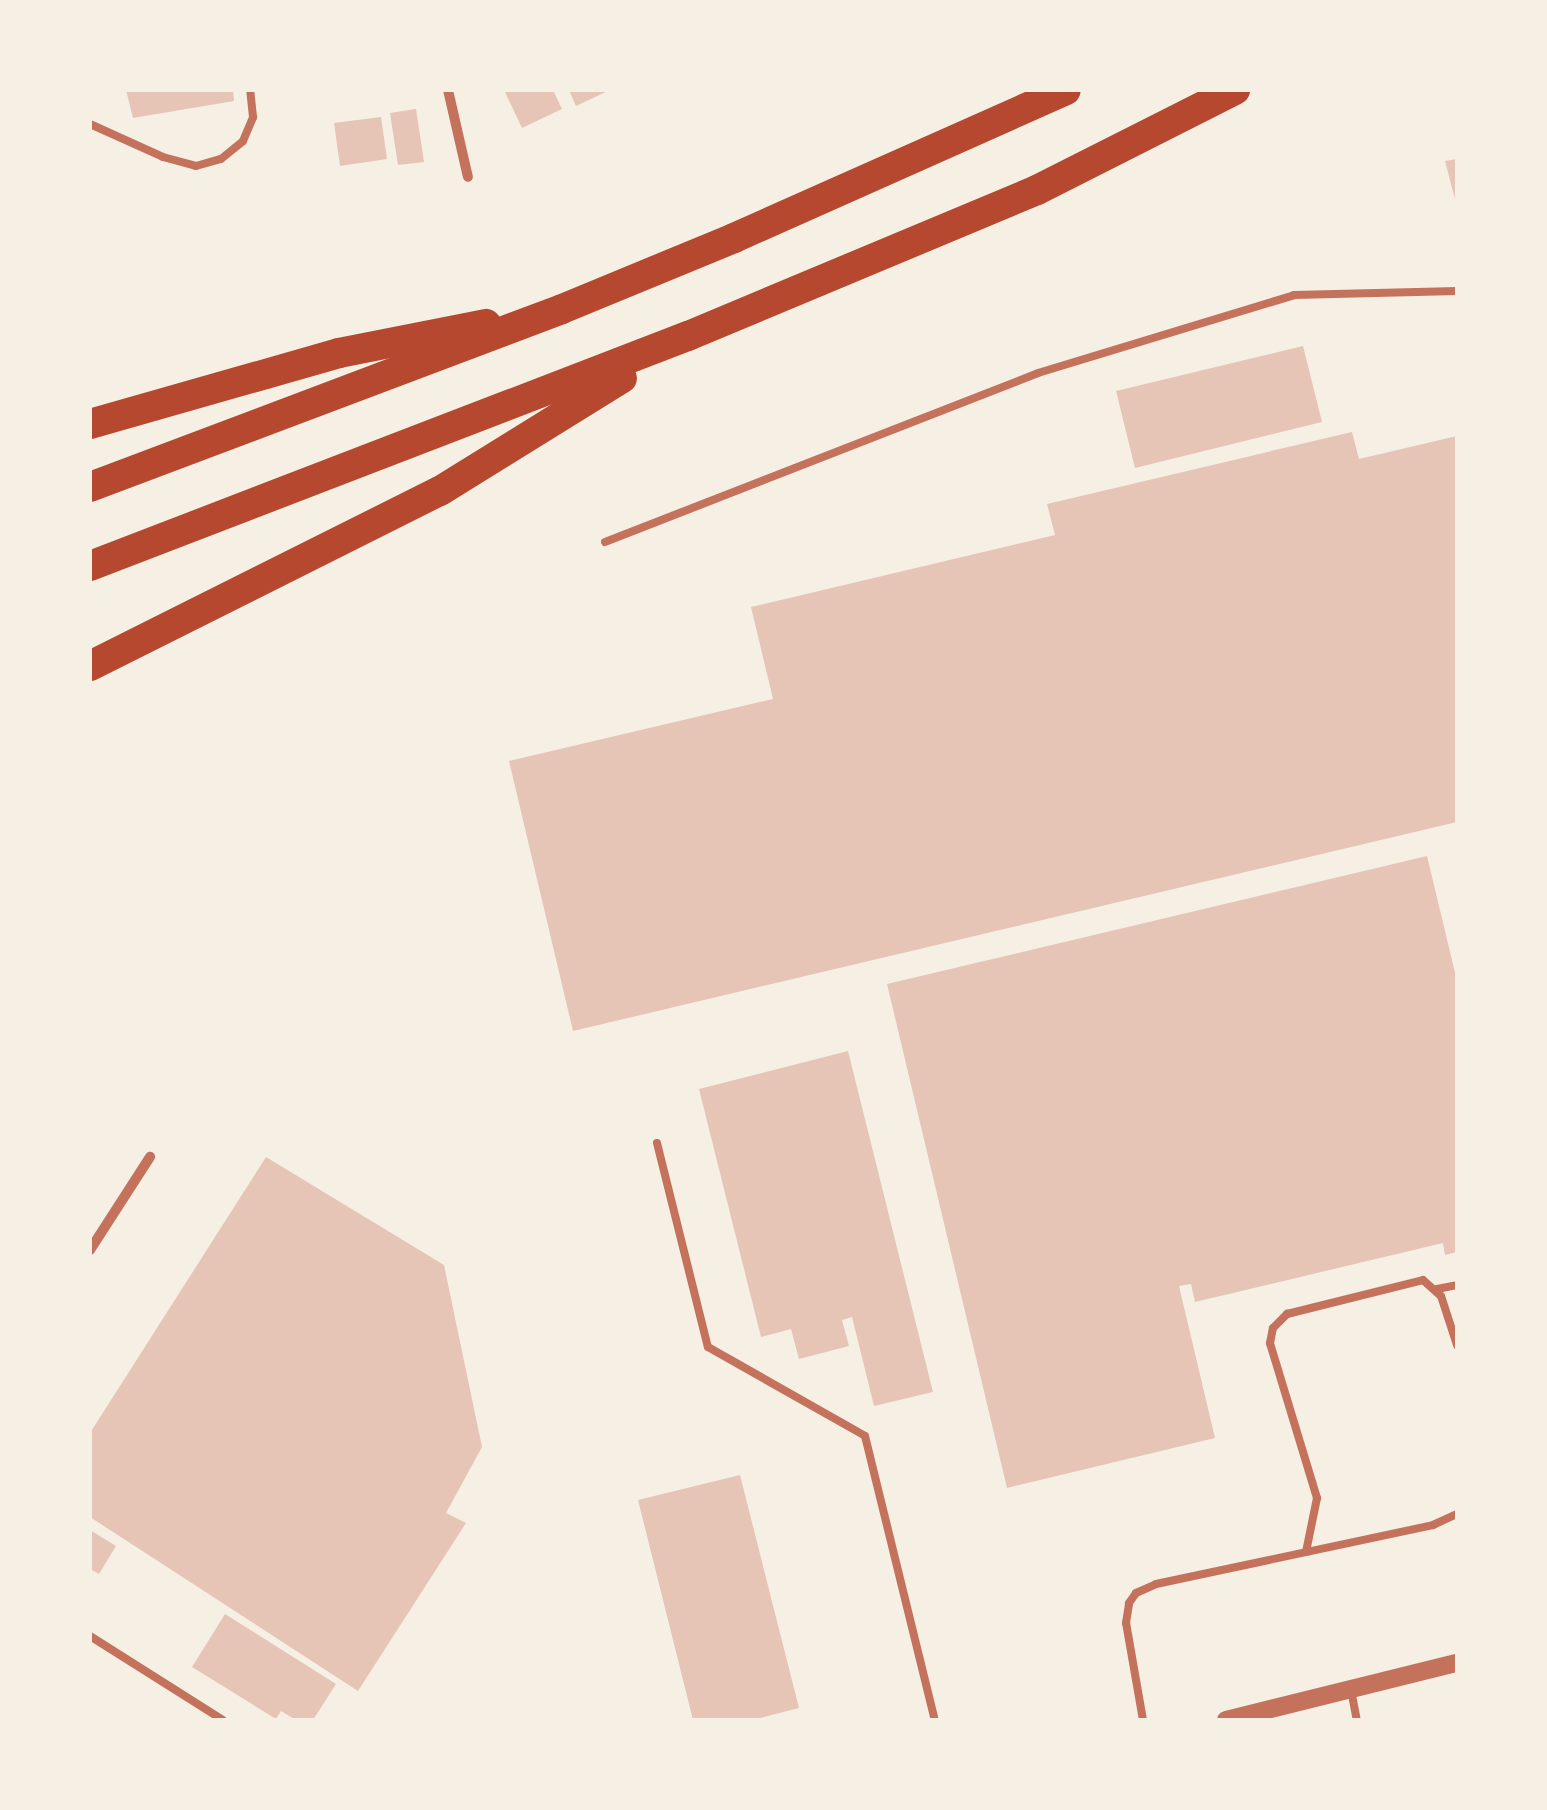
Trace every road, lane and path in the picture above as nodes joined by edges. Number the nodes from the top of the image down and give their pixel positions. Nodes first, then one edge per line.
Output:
1 (250, 90) edge
2 (448, 90) edge
3 (1066, 90) edge
4 (1236, 90) edge
5 (90, 124) edge
6 (468, 176) dead end
7 (1457, 291) edge
8 (562, 309) junction
9 (688, 336) junction
10 (90, 424) edge
11 (90, 487) edge
12 (606, 542) dead end
13 (90, 566) edge
14 (90, 666) edge
15 (657, 1143) dead end
16 (150, 1157) dead end
17 (90, 1250) edge
18 (1457, 1285) edge
19 (1436, 1289) junction
20 (1457, 1345) edge
21 (1457, 1514) edge
22 (1306, 1552) junction
23 (90, 1636) edge
24 (1457, 1664) edge
25 (1351, 1690) junction
26 (223, 1720) edge
27 (935, 1720) edge
28 (1143, 1720) edge
29 (1226, 1720) edge
30 (1357, 1720) edge

1 - 5 lane
2 - 6 street
3 - 8 highway
4 - 9 highway
7 - 12 lane
8 - 10 highway
8 - 11 highway
9 - 13 highway
9 - 14 highway
15 - 27 lane
16 - 17 street
18 - 19 lane
19 - 20 lane
19 - 22 lane
21 - 22 lane
22 - 28 lane
23 - 26 lane
24 - 25 street
25 - 29 street
25 - 30 lane

